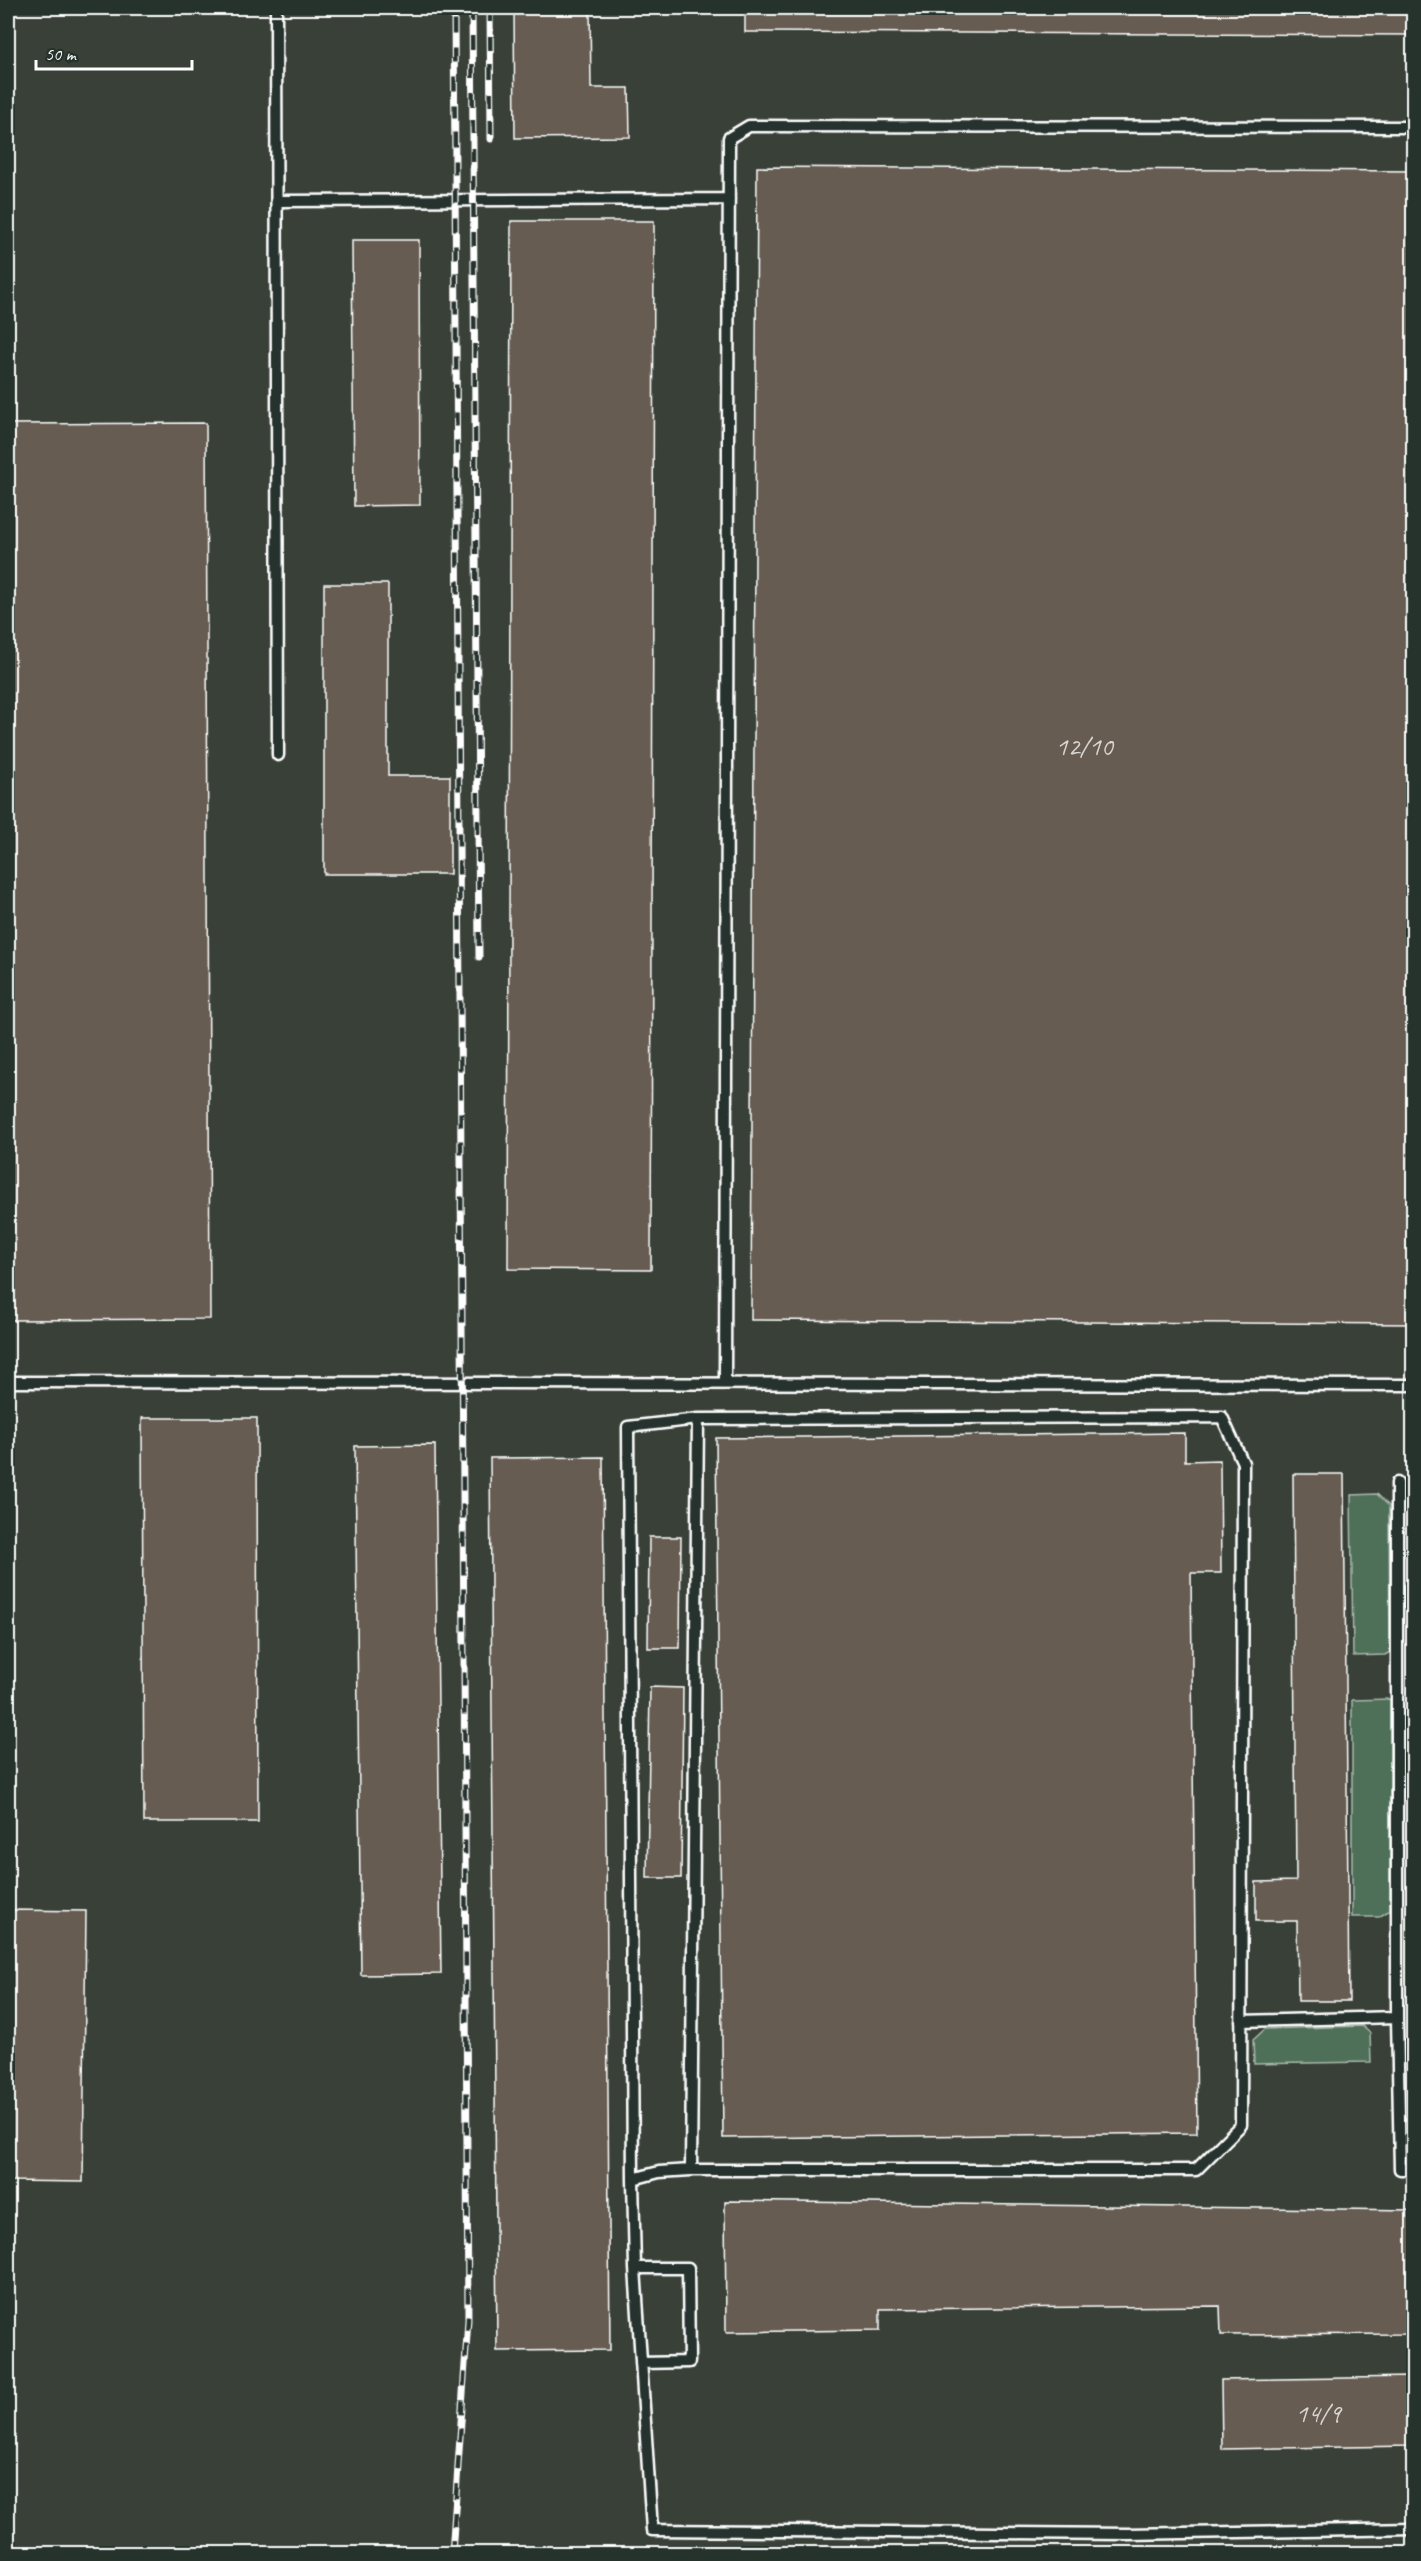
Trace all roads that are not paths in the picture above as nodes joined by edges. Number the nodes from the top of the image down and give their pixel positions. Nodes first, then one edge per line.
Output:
1 (276, 8) edge
2 (1413, 127) edge
3 (729, 199) junction
4 (277, 201) junction
5 (278, 755) dead end
6 (8, 1382) edge
7 (724, 1383) junction
8 (1413, 1385) edge
9 (698, 1419) junction
10 (1397, 1483) dead end
11 (1397, 2017) junction
12 (1241, 2021) junction
13 (1413, 2169) edge
14 (691, 2170) junction
15 (633, 2179) junction
16 (635, 2268) junction
17 (641, 2363) junction
18 (1413, 2529) edge

1 - 4 lane
2 - 3 lane
3 - 4 lane
3 - 7 lane
4 - 5 lane
6 - 7 lane
7 - 8 lane
9 - 12 lane
9 - 14 lane
9 - 15 lane
10 - 11 lane
11 - 12 lane
11 - 13 lane
12 - 14 lane
14 - 15 lane
15 - 16 lane
16 - 17 lane
16 - 17 lane
17 - 18 lane

